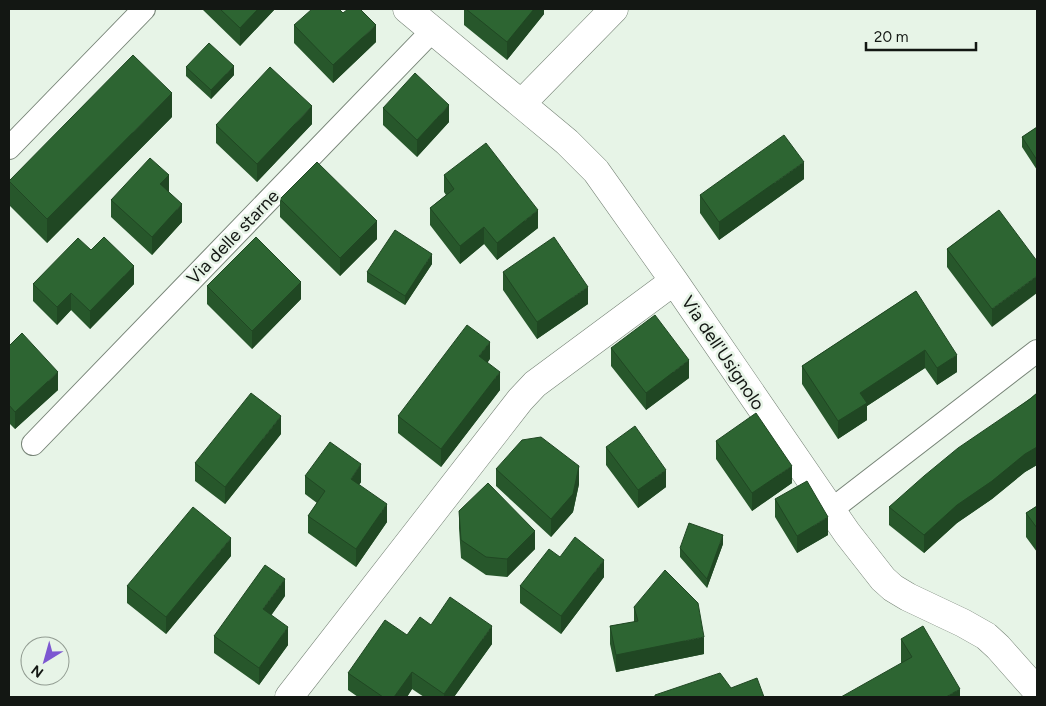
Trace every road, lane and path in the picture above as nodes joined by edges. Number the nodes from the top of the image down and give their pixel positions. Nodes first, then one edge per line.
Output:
1 (144, 9) edge
2 (407, 9) edge
3 (614, 9) edge
4 (433, 30) junction
5 (522, 103) junction
6 (9, 148) edge
7 (674, 281) junction
8 (1037, 351) edge
9 (32, 444) dead end
10 (831, 510) junction
11 (1037, 691) edge
12 (289, 697) edge

1 - 6 lane
2 - 4 street, Via dell'Usignolo
3 - 5 street
4 - 5 street, Via dell'Usignolo
4 - 9 lane, Via delle starne
5 - 7 street, Via dell'Usignolo
7 - 10 street, Via dell'Usignolo
7 - 12 street
8 - 10 lane
10 - 11 street, Via dell'Usignolo

